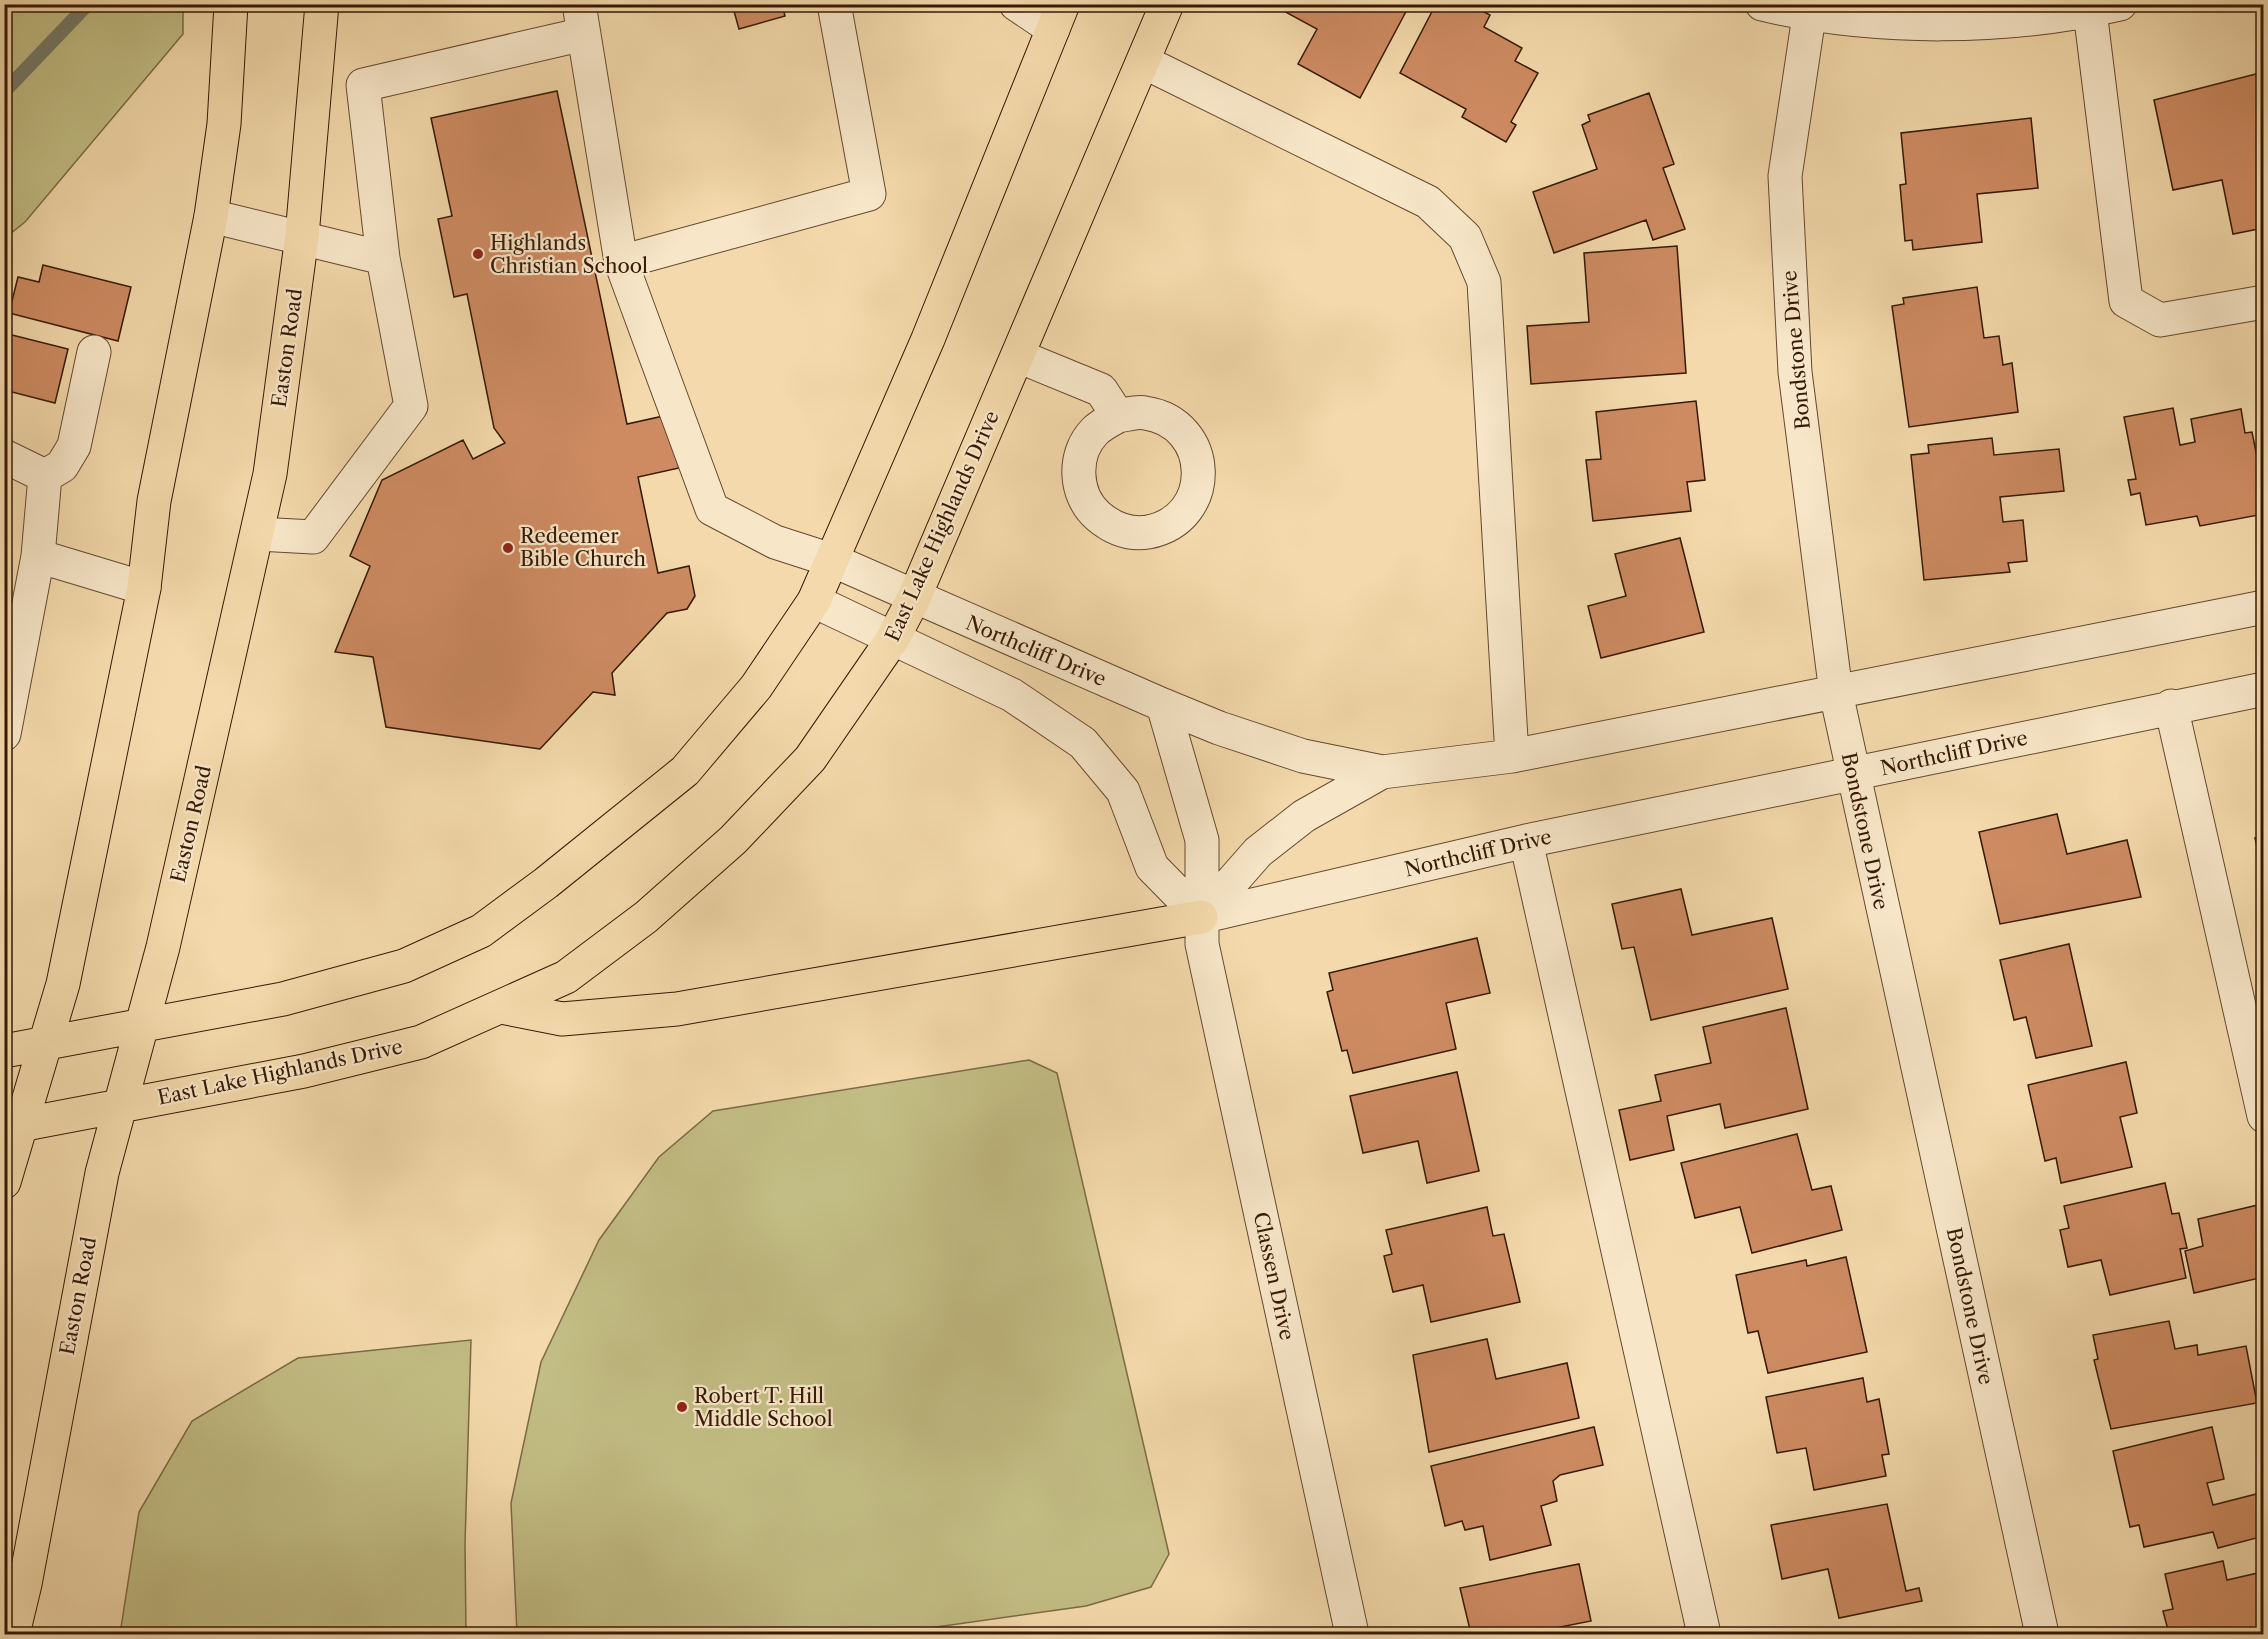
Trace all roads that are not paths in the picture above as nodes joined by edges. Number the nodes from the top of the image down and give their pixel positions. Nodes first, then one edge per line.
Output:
1 (231, 4) edge
2 (322, 4) edge
3 (834, 4) edge
4 (1016, 4) edge
5 (1167, 4) edge
6 (1762, 4) edge
7 (2105, 8) edge
8 (1809, 16) junction
9 (1058, 17) edge
10 (581, 19) edge
11 (1144, 62) junction
12 (212, 216) junction
13 (302, 236) junction
14 (383, 258) junction
15 (621, 262) junction
16 (2264, 302) edge
17 (94, 352) dead end
18 (1018, 356) junction
19 (1118, 416) dead end
20 (4, 456) edge
21 (45, 476) junction
22 (258, 534) junction
23 (38, 556) junction
24 (834, 561) junction
25 (144, 588) junction
26 (914, 598) junction
27 (814, 601) junction
28 (2264, 607) edge
29 (892, 640) junction
30 (2264, 688) edge
31 (1836, 693) junction
32 (1163, 705) junction
33 (2171, 706) junction
34 (4, 734) edge
35 (1512, 756) junction
36 (1382, 772) junction
37 (1853, 774) junction
38 (1526, 841) junction
39 (1201, 917) junction
40 (501, 1007) junction
41 (142, 1025) junction
42 (44, 1045) junction
43 (4, 1051) edge
44 (119, 1104) junction
45 (2264, 1116) edge
46 (13, 1126) edge
47 (4, 1182) edge
48 (13, 1635) edge
49 (1352, 1635) edge
50 (1704, 1635) edge
51 (2042, 1635) edge

1 - 12 main road
2 - 13 main road, Easton Road
3 - 15 street
4 - 9 street
5 - 11 main road, East Lake Highlands Drive
6 - 8 street
7 - 8 street
7 - 16 street
8 - 31 street, Bondstone Drive
9 - 24 main road
10 - 14 street
10 - 15 street, Northcliff Drive
11 - 18 main road, East Lake Highlands Drive
11 - 35 street
12 - 13 street
12 - 25 main road
13 - 14 street
13 - 22 main road, Easton Road
14 - 22 street
15 - 24 street, Northcliff Drive
17 - 21 street
18 - 19 street
18 - 26 main road, East Lake Highlands Drive
20 - 21 street
21 - 23 street
22 - 41 main road, Easton Road
23 - 25 street
23 - 34 street
24 - 26 street, Northcliff Drive
24 - 27 main road
25 - 42 main road
26 - 29 main road, East Lake Highlands Drive
26 - 32 street, Northcliff Drive
27 - 29 street
27 - 41 main road
28 - 31 street, Northcliff Drive
29 - 39 street
29 - 40 main road, East Lake Highlands Drive
30 - 33 street, Northcliff Drive
31 - 35 street, Northcliff Drive
31 - 37 street, Bondstone Drive
32 - 36 street, Northcliff Drive
32 - 39 street, Classen Drive
33 - 37 street, Northcliff Drive
33 - 45 street
35 - 36 street, Northcliff Drive
36 - 39 street
37 - 38 street, Northcliff Drive
37 - 51 street, Bondstone Drive
38 - 39 street, Northcliff Drive
38 - 50 street
39 - 40 main road
39 - 49 street, Classen Drive
40 - 44 main road, East Lake Highlands Drive
41 - 42 main road
41 - 44 main road, Easton Road
42 - 43 main road
42 - 46 main road
44 - 46 main road, East Lake Highlands Drive
44 - 48 main road, Easton Road
46 - 47 main road

